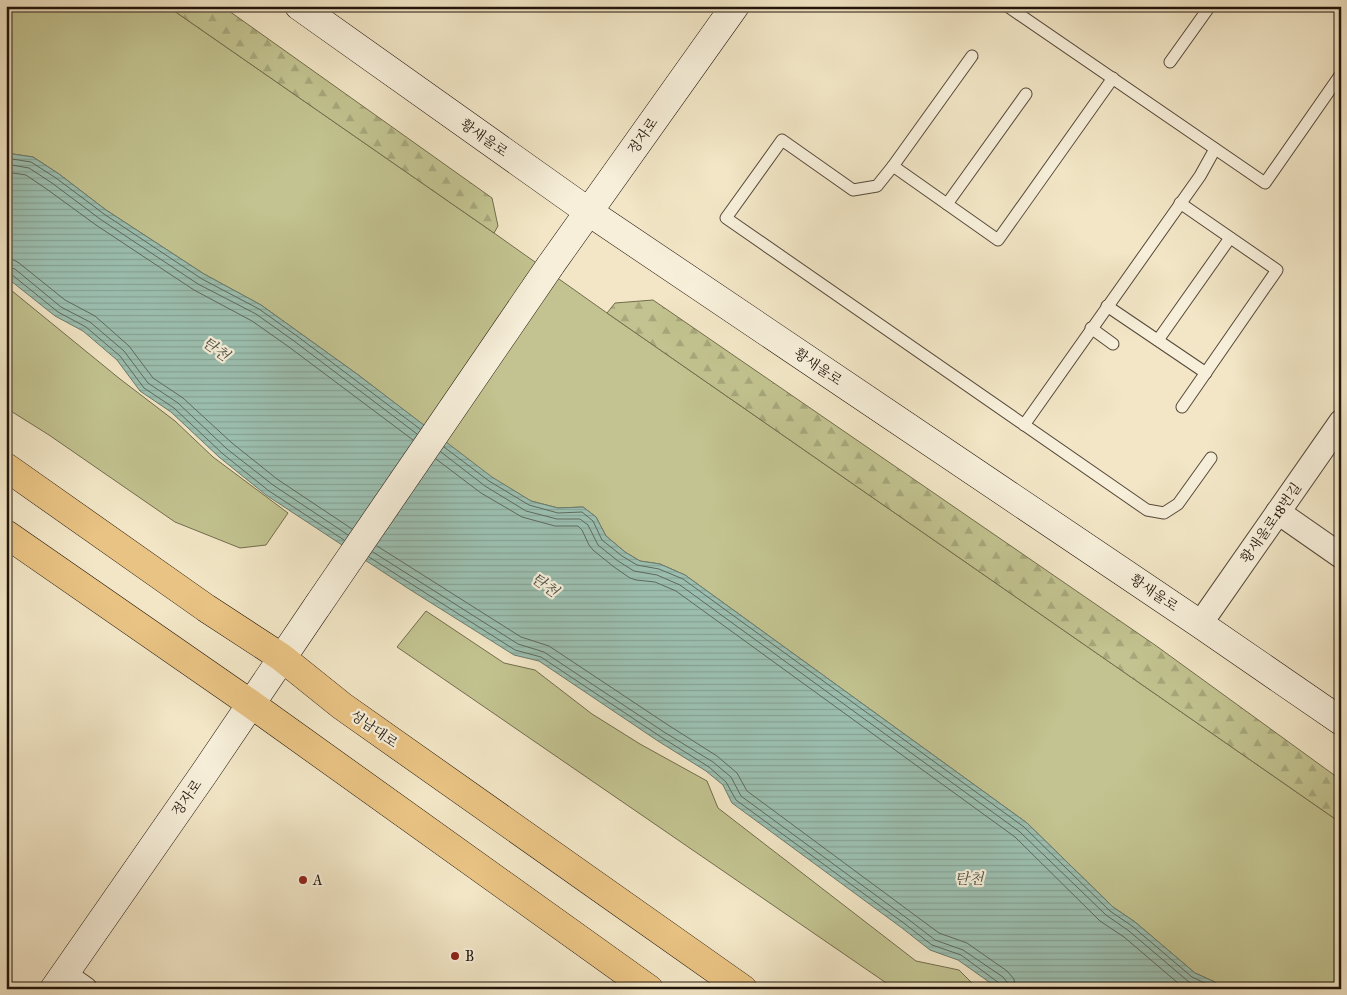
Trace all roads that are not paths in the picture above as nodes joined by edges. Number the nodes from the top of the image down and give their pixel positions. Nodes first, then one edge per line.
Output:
1 (299, 6) edge
2 (734, 6) edge
3 (1007, 6) edge
4 (1210, 6) edge
5 (972, 56) dead end
6 (1170, 62) dead end
7 (1341, 74) edge
8 (1112, 78) junction
9 (1026, 94) dead end
10 (1215, 149) junction
11 (892, 166) junction
12 (1180, 203) junction
13 (947, 204) junction
14 (589, 212) junction
15 (1230, 238) junction
16 (1108, 306) junction
17 (1092, 328) junction
18 (1158, 340) junction
19 (1113, 344) dead end
20 (1206, 374) junction
21 (1182, 407) dead end
22 (1341, 422) edge
23 (1024, 424) junction
24 (1211, 458) dead end
25 (6, 466) edge
26 (1278, 512) junction
27 (6, 534) edge
28 (1341, 556) edge
29 (1200, 624) junction
30 (281, 657) junction
31 (251, 704) junction
32 (1341, 721) edge
33 (68, 984) edge
34 (649, 989) edge
35 (743, 989) edge

1 - 14 main road, 황새울로
2 - 14 main road, 정자로
3 - 8 lane
4 - 6 lane
5 - 11 lane
7 - 10 lane
8 - 10 lane
8 - 13 lane
9 - 13 lane
10 - 12 lane
11 - 13 lane
11 - 23 lane
12 - 15 lane
12 - 16 lane
14 - 29 main road, 황새울로
14 - 30 main road, 정자로, bridge
15 - 18 lane
15 - 20 lane
16 - 17 lane
16 - 18 lane
17 - 19 lane
17 - 23 lane
18 - 20 lane
20 - 21 lane
22 - 26 street, 황새울로18번길
23 - 24 lane
25 - 30 main road, 성남대로
26 - 28 street
26 - 29 street, 황새울로18번길
27 - 31 main road
29 - 32 main road, 황새울로
30 - 31 main road, 정자로
30 - 35 main road, 성남대로
31 - 33 main road, 정자로
31 - 34 main road

